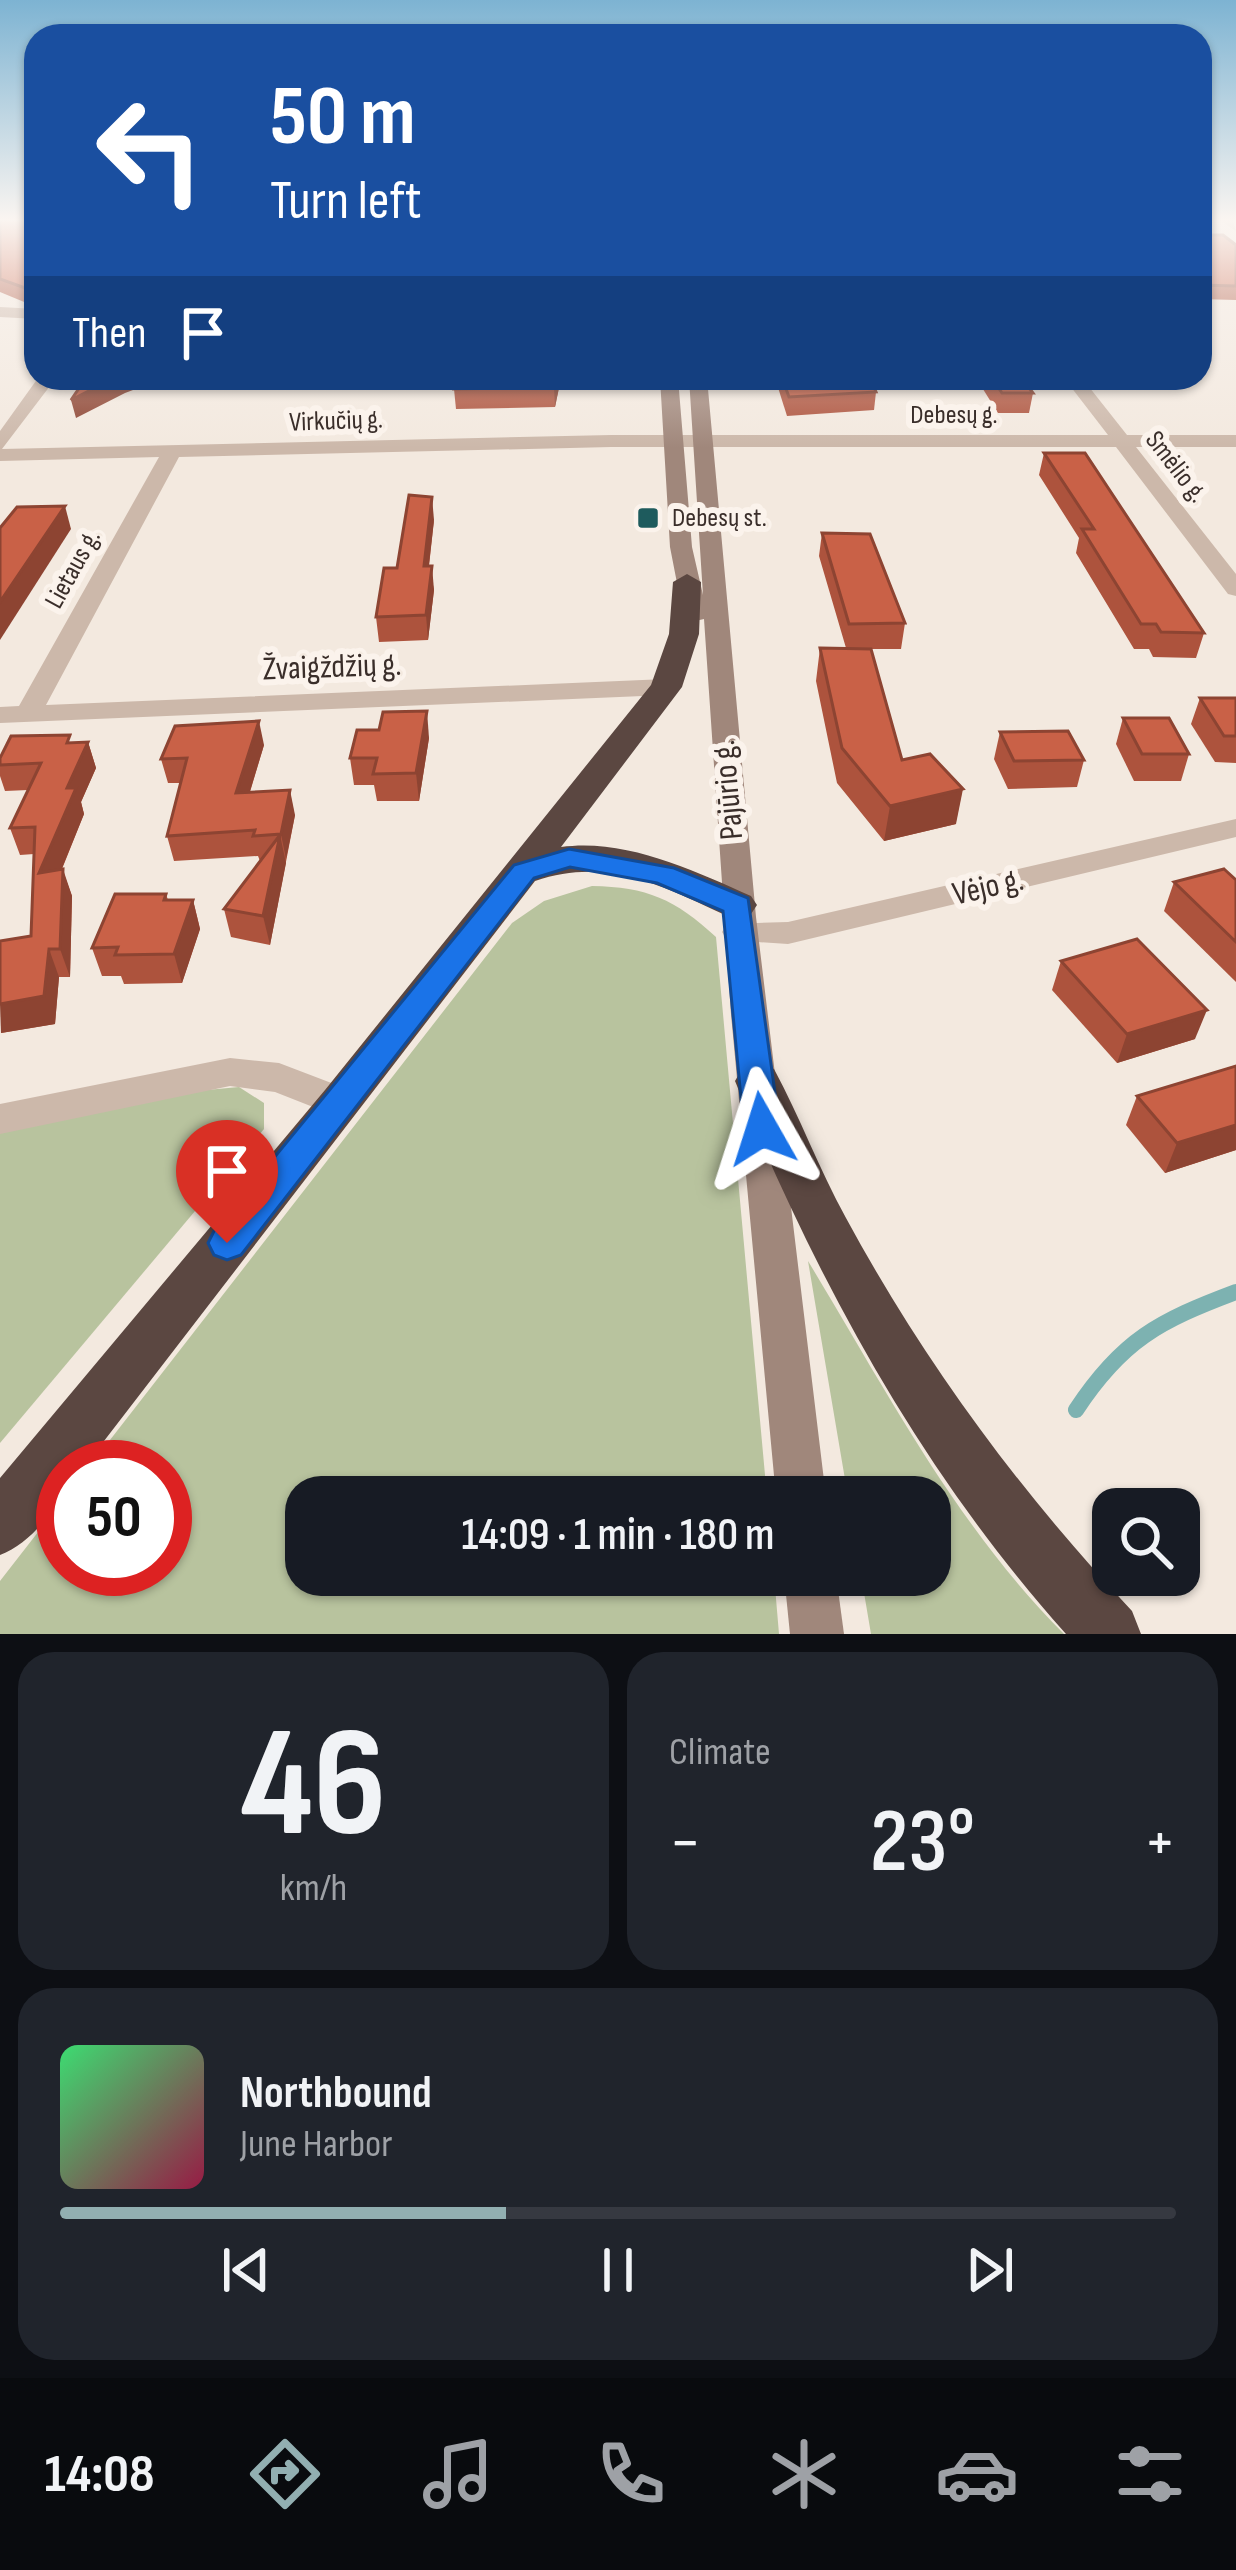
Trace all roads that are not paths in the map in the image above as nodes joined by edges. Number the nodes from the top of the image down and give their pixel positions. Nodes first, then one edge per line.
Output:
1 (38, 390) edge
2 (670, 390) edge
3 (700, 390) edge
4 (1082, 390) edge
5 (1236, 441) edge
6 (672, 442) junction
7 (708, 442) junction
8 (1123, 442) junction
9 (0, 444) edge
10 (172, 452) junction
11 (0, 455) edge
12 (687, 582) junction
13 (1236, 589) edge
14 (666, 687) junction
15 (721, 712) junction
16 (14, 715) edge
17 (1236, 828) edge
18 (524, 872) junction
19 (738, 919) junction
20 (758, 1082) junction
21 (341, 1102) junction
22 (0, 1119) edge
23 (798, 1476) edge
24 (0, 1525) edge
25 (812, 1596) edge
26 (817, 1634) edge
27 (1108, 1634) edge

1 - 9 street
2 - 6 main road, Pajūrio g.
3 - 7 main road, Pajūrio g.
4 - 8 street, Smėlio g.
5 - 8 street, Debesų g.
6 - 7 street, Debesų g.
6 - 10 street, Virkučių g.
6 - 12 main road, Pajūrio g.
7 - 8 street, Debesų g.
7 - 15 main road, Pajūrio g.
8 - 13 street, Smėlio g.
10 - 11 street, Virkučių g.
10 - 16 street, Lietaus g.
12 - 14 highway
12 - 15 main road, Pajūrio g.
14 - 16 street, Žvaigždžių g.
14 - 18 highway
15 - 19 main road, Pajūrio g.
17 - 19 street, Vėjo g.
18 - 19 highway
18 - 21 highway
19 - 20 main road, Pajūrio g.
20 - 23 main road, Pajūrio g.
20 - 27 highway
21 - 22 street
21 - 24 highway
25 - 26 main road

